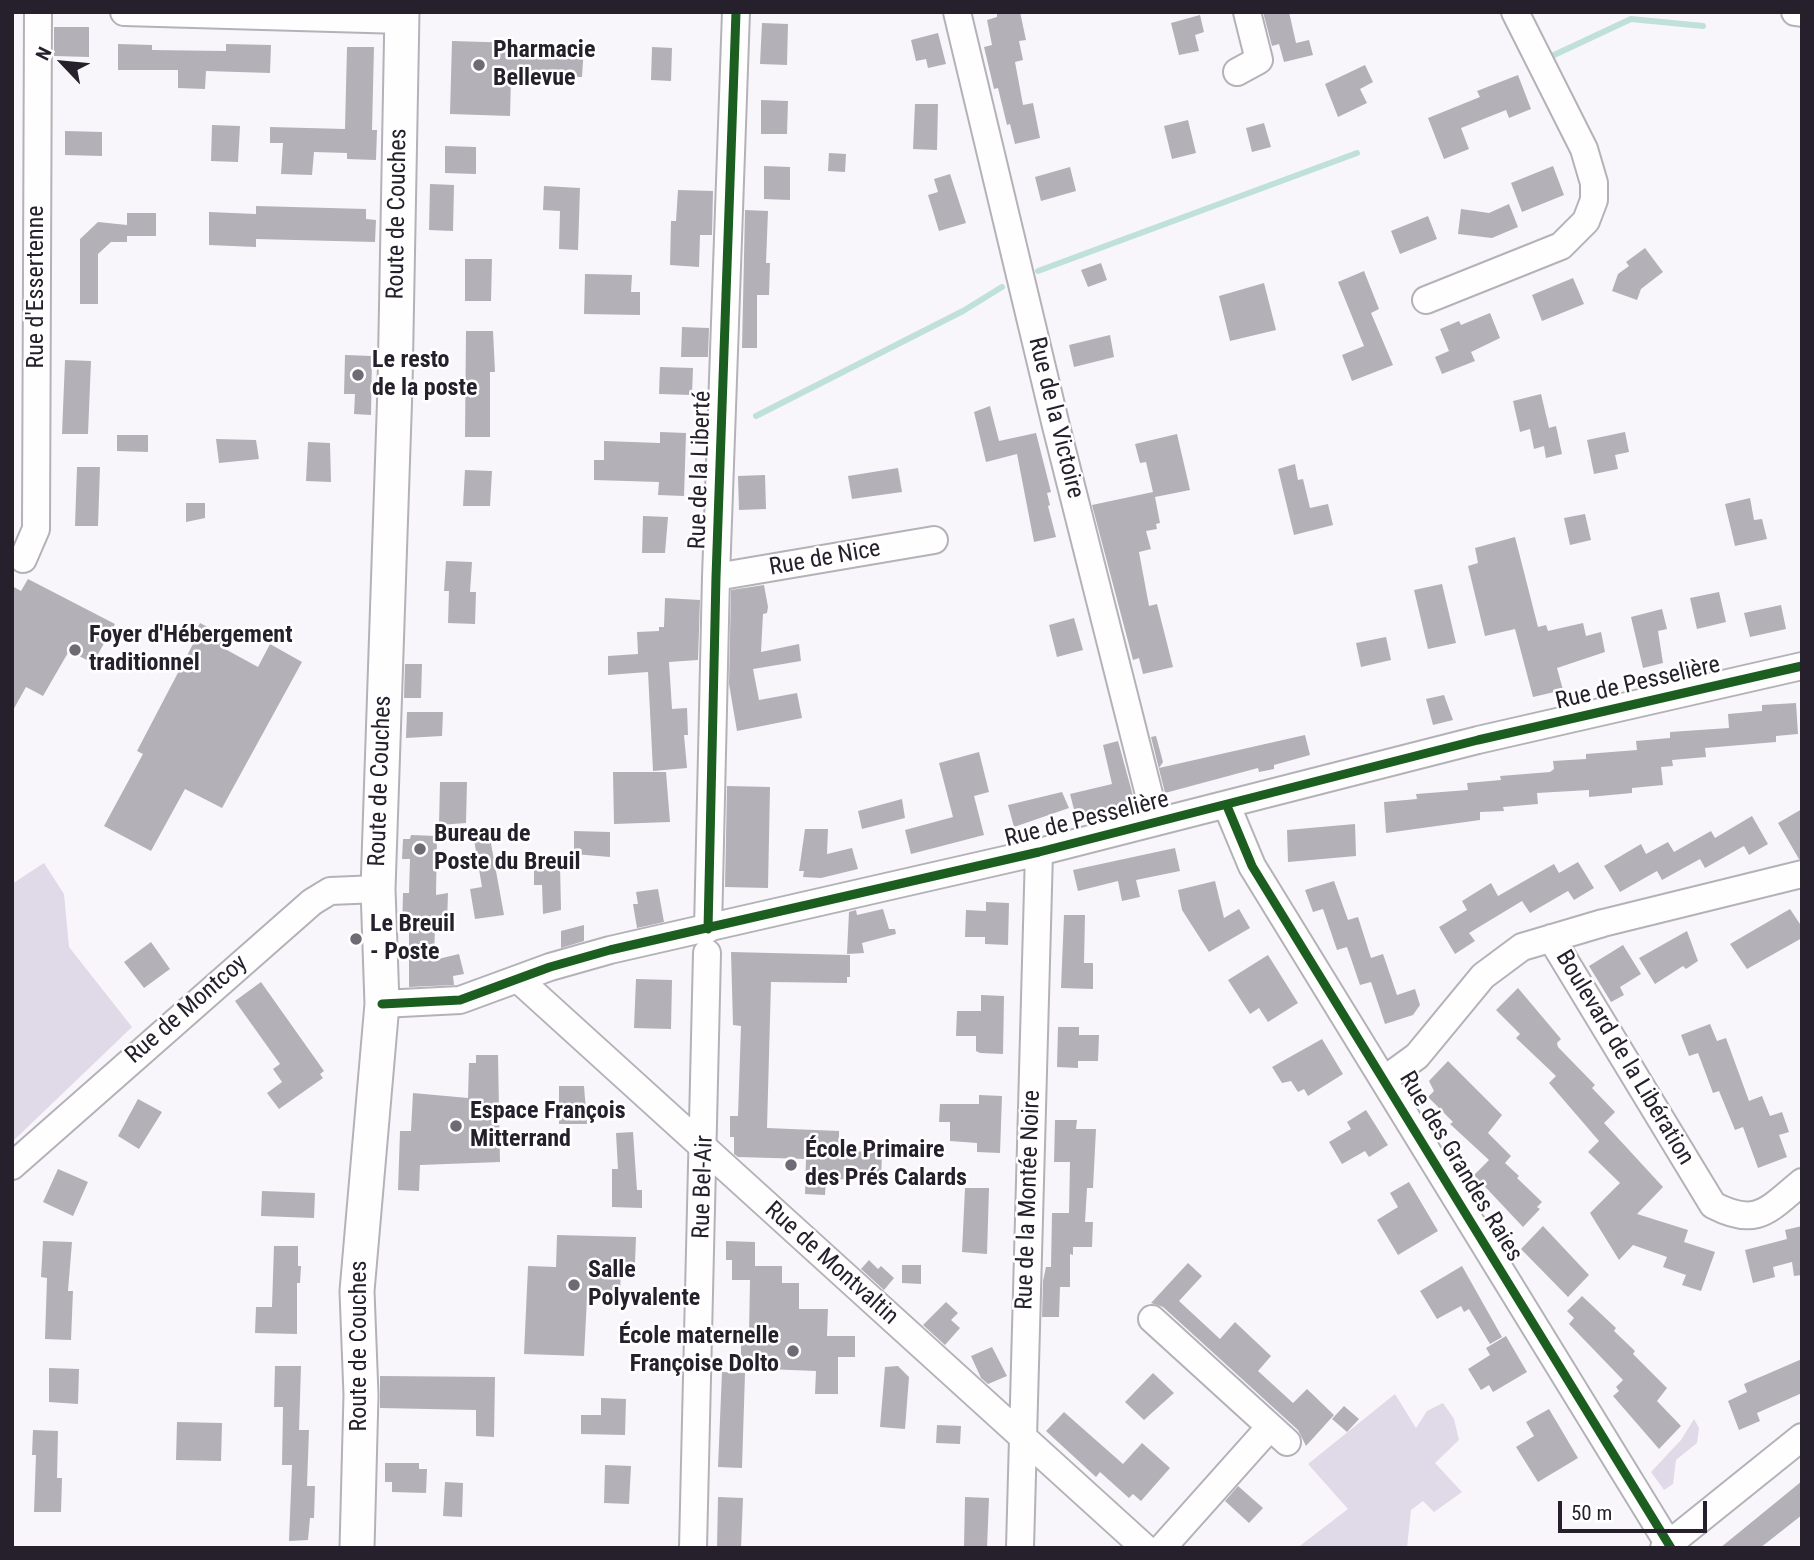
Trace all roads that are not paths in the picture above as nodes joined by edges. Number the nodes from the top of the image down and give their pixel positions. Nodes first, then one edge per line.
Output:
1 (38, 12) edge
2 (124, 12) edge
3 (736, 12) edge
4 (957, 12) edge
5 (1247, 12) edge
6 (1515, 12) edge
7 (1795, 12) edge
8 (1802, 13) edge
9 (402, 16) edge
10 (1237, 72) dead end
11 (1426, 300) dead end
12 (934, 540) dead end
13 (23, 559) dead end
14 (716, 577) junction
15 (1802, 666) edge
16 (1227, 806) junction
17 (1156, 822) junction
18 (1039, 852) junction
19 (1802, 874) edge
20 (378, 889) junction
21 (1551, 938) junction
22 (708, 941) junction
23 (519, 979) junction
24 (382, 1004) junction
25 (1384, 1080) junction
26 (705, 1149) junction
27 (12, 1166) edge
28 (1802, 1182) edge
29 (1152, 1319) dead end
30 (1802, 1437) edge
31 (1023, 1438) junction
32 (1668, 1546) edge
33 (357, 1548) edge
34 (693, 1548) edge
35 (1020, 1548) edge
36 (1145, 1548) edge
37 (1162, 1548) edge

1 - 13 street, Rue d'Essertenne
2 - 9 street
3 - 14 street, Rue de la Liberté
4 - 17 street, Rue de la Victoire
5 - 10 street
6 - 11 street
7 - 8 street
9 - 20 main road, Route de Couches
12 - 14 street, Rue de Nice
14 - 22 street, Rue de la Liberté
15 - 16 street, Rue de Pesselière
16 - 17 street, Rue de Pesselière
16 - 25 street, Rue des Grandes Raies
17 - 18 street, Rue de Pesselière
18 - 22 street, Rue de Pesselière
18 - 31 street, Rue de la Montée Noire
19 - 21 street, Boulevard de la Libération
20 - 24 main road, Route de Couches
20 - 27 street, Rue de Montcoy
21 - 25 street
21 - 28 street, Boulevard de la Libération
22 - 23 street, Rue de Pesselière
22 - 26 street, Rue Bel-Air
23 - 24 street, Rue de Pesselière
23 - 26 street, Rue de Montvaltin
24 - 33 main road, Route de Couches
25 - 32 street, Rue des Grandes Raies
26 - 31 street, Rue de Montvaltin
26 - 34 street, Rue Bel-Air
29 - 37 street
30 - 32 street
31 - 35 street, Rue de la Montée Noire
31 - 36 street, Rue de Montvaltin

